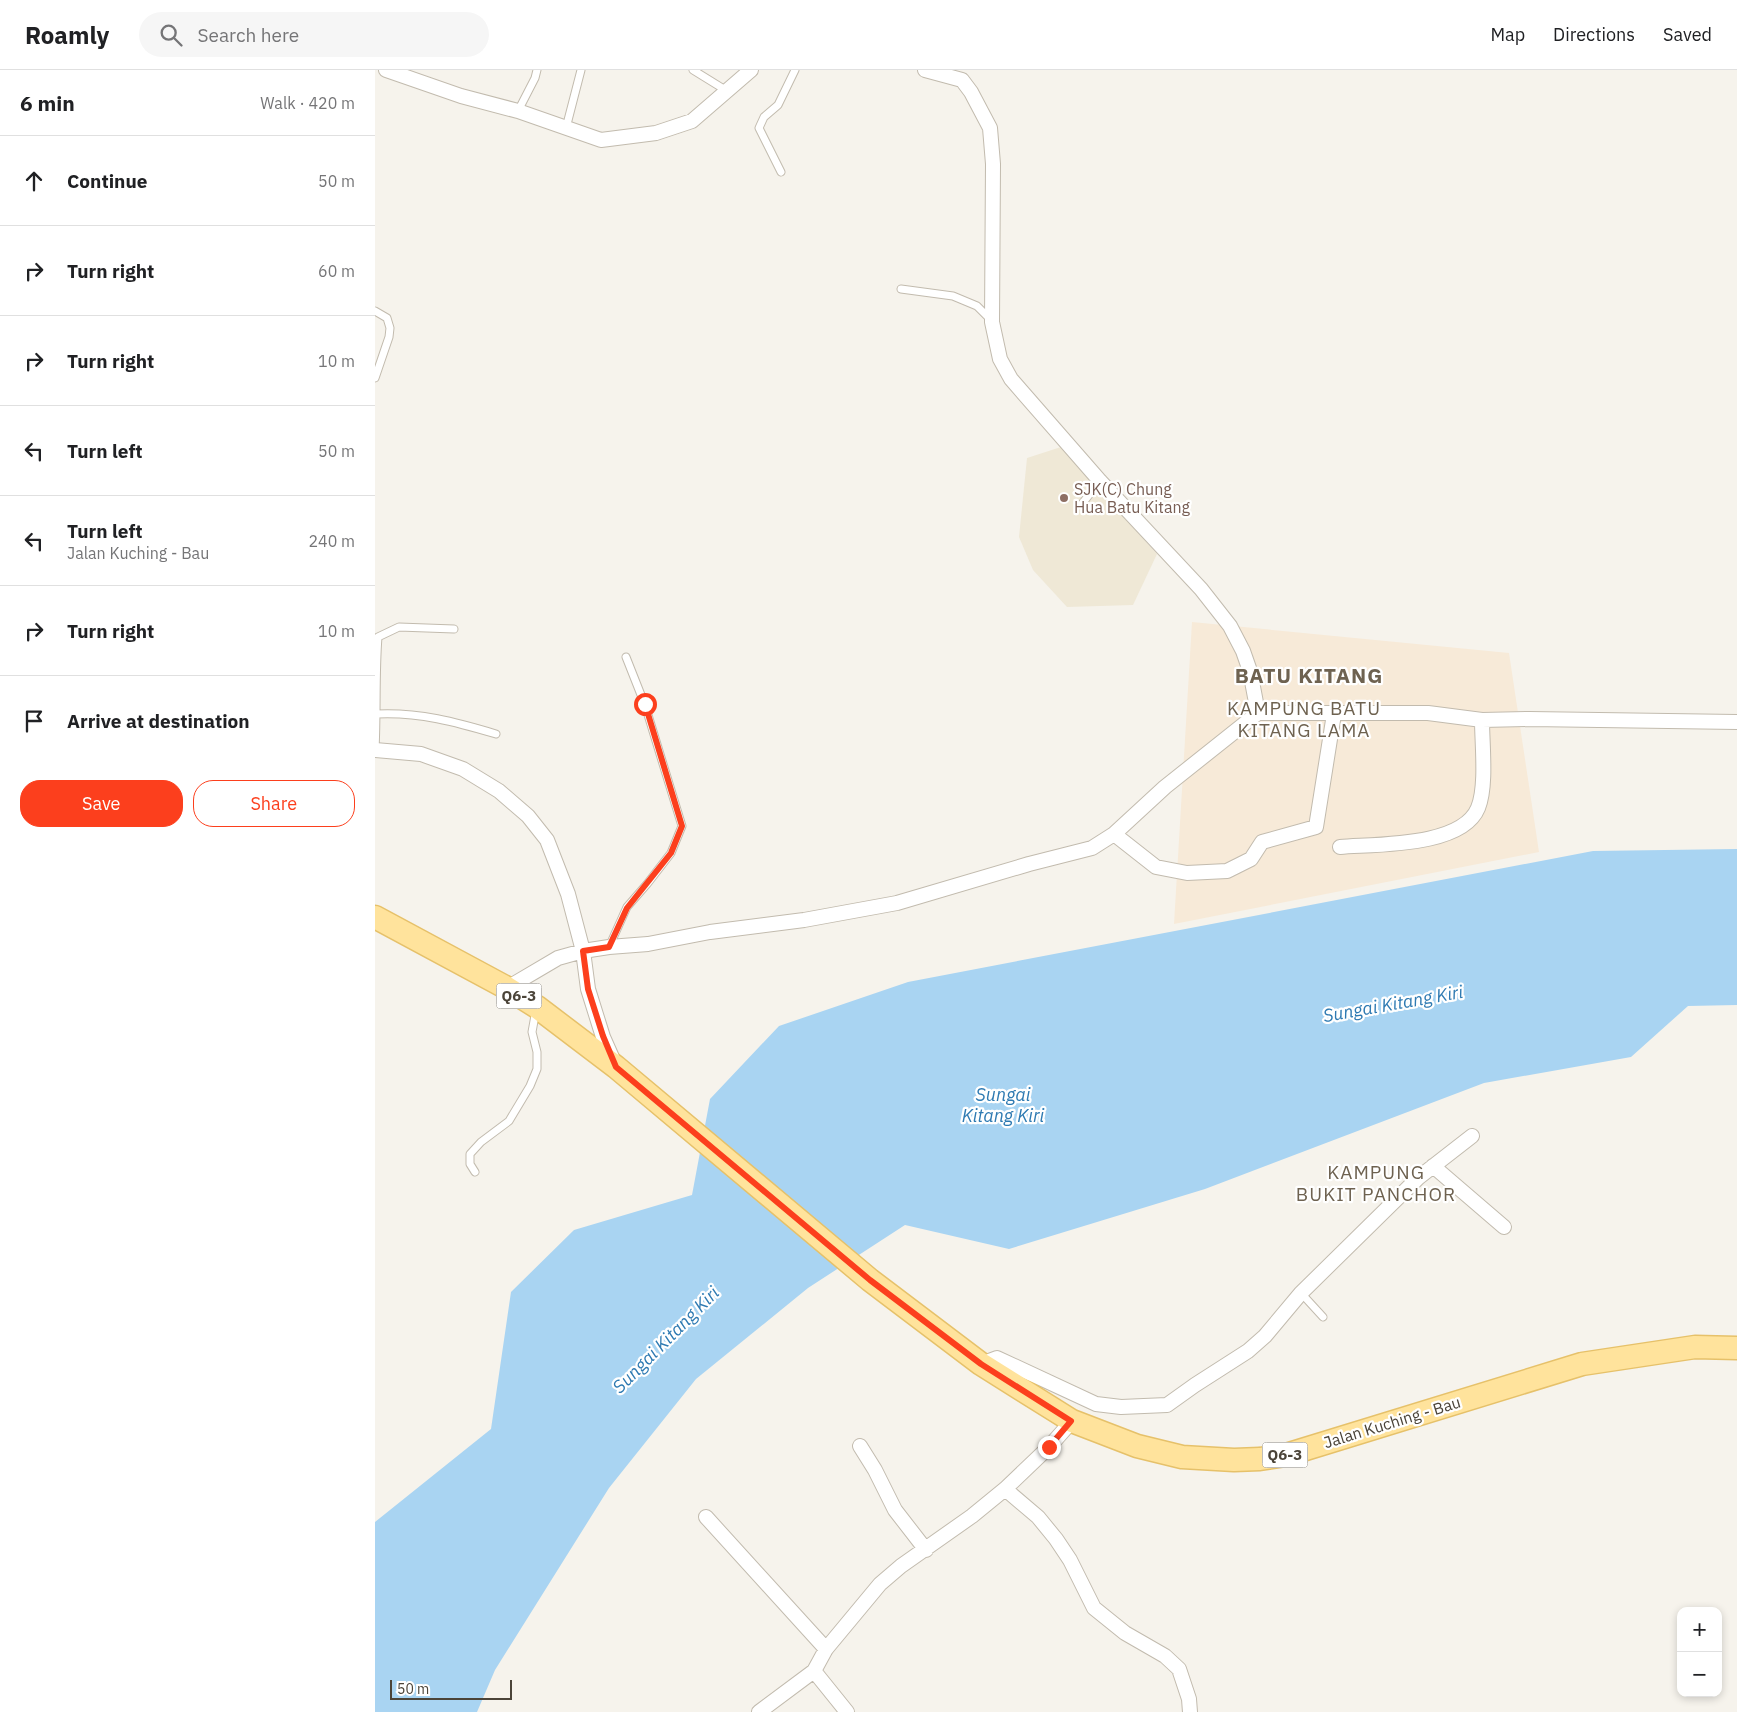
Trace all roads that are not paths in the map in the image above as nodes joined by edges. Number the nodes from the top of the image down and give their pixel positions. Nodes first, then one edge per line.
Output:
1 (386, 70) edge
2 (537, 70) edge
3 (581, 70) edge
4 (693, 70) edge
5 (751, 70) edge
6 (795, 70) edge
7 (925, 70) edge
8 (965, 75) edge
9 (727, 92) junction
10 (518, 111) junction
11 (566, 129) junction
12 (781, 172) dead end
13 (901, 289) dead end
14 (375, 311) edge
15 (993, 322) junction
16 (375, 378) edge
17 (1100, 481) junction
18 (1081, 505) dead end
19 (454, 629) dead end
20 (626, 657) dead end
21 (1258, 713) junction
22 (377, 714) junction
23 (1334, 714) junction
24 (1481, 720) junction
25 (1737, 722) edge
26 (497, 734) dead end
27 (375, 750) edge
28 (1114, 834) junction
29 (1339, 848) dead end
30 (375, 917) edge
31 (609, 947) junction
32 (583, 951) junction
33 (507, 988) junction
34 (537, 1007) junction
35 (616, 1067) junction
36 (1472, 1136) dead end
37 (1433, 1166) junction
38 (475, 1172) dead end
39 (1504, 1227) dead end
40 (1301, 1293) junction
41 (1323, 1316) dead end
42 (1737, 1348) edge
43 (981, 1364) junction
44 (1071, 1421) junction
45 (860, 1446) dead end
46 (1005, 1489) junction
47 (705, 1517) dead end
48 (926, 1550) junction
49 (826, 1649) junction
50 (814, 1671) junction
51 (759, 1712) edge
52 (847, 1712) edge
53 (1190, 1712) edge

1 - 10 street
2 - 10 lane
3 - 11 lane
4 - 9 lane
5 - 9 street
6 - 12 lane
7 - 8 street
8 - 15 street
9 - 11 street
10 - 11 street
13 - 15 lane
14 - 16 lane
15 - 17 street
17 - 18 lane
17 - 21 street
19 - 22 lane
20 - 31 lane
21 - 23 street
21 - 28 street
22 - 26 lane
22 - 27 lane
23 - 24 street
23 - 28 street
24 - 25 street
24 - 29 street
27 - 32 street
28 - 31 street
30 - 33 main road, Jalan Kuching - Bau / Q6-3
31 - 32 street
32 - 33 street
32 - 35 street
33 - 34 main road, Jalan Kuching - Bau / Q6-3
34 - 35 main road, Jalan Kuching - Bau / Q6-3
34 - 38 lane
35 - 43 main road, Jalan Kuching - Bau / Q6-3
36 - 37 street
37 - 39 street
37 - 40 street
40 - 41 lane
40 - 43 street
42 - 44 main road, Jalan Kuching - Bau / Q6-3
43 - 44 main road, Jalan Kuching - Bau / Q6-3
44 - 46 street
45 - 48 street
46 - 48 street
46 - 53 street
47 - 49 street
48 - 49 street
49 - 50 street
50 - 51 street
50 - 52 street

